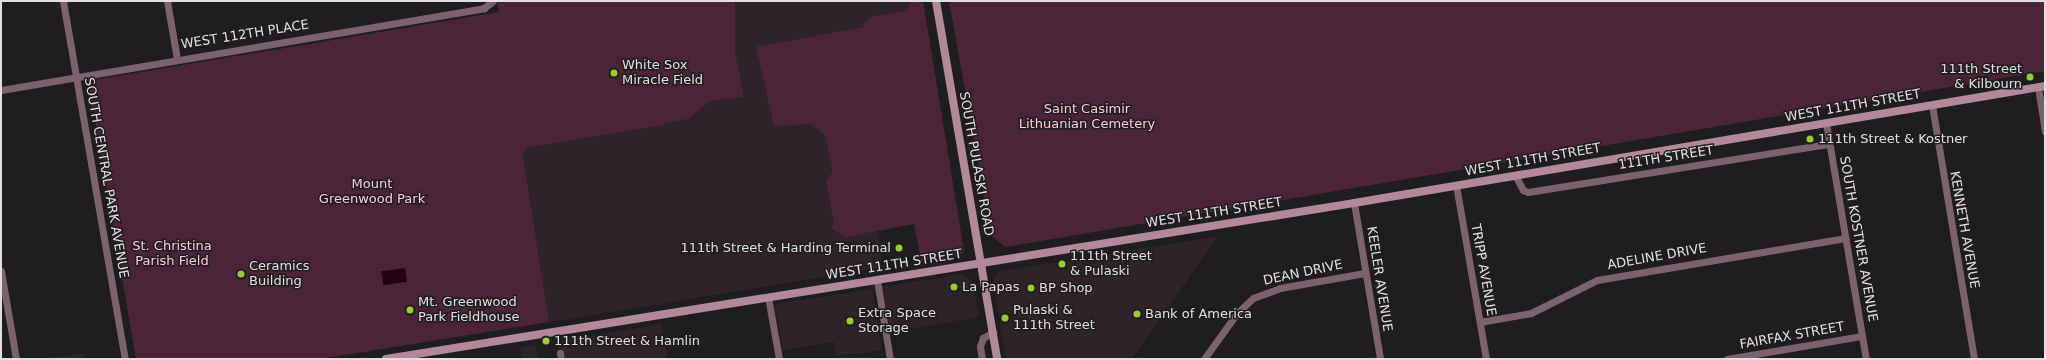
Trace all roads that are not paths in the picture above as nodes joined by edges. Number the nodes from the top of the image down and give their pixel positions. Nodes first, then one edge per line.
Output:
1 (63, 1) edge
2 (167, 1) edge
3 (936, 1) edge
4 (493, 2) edge
5 (177, 59) junction
6 (76, 76) junction
7 (2041, 86) edge
8 (1, 90) edge
9 (1932, 105) junction
10 (1826, 123) junction
11 (2045, 131) edge
12 (1829, 144) junction
13 (1516, 175) junction
14 (1456, 185) junction
15 (1354, 203) junction
16 (1845, 238) junction
17 (981, 263) junction
18 (1, 271) edge
19 (1365, 273) junction
20 (877, 280) junction
21 (768, 297) junction
22 (1480, 322) junction
23 (992, 332) junction
24 (1862, 336) junction
25 (16, 359) edge
26 (125, 359) edge
27 (386, 359) edge
28 (779, 359) edge
29 (890, 359) edge
30 (982, 359) edge
31 (997, 359) edge
32 (1204, 359) edge
33 (1380, 359) edge
34 (1486, 359) edge
35 (1727, 359) edge
36 (1866, 359) edge
37 (1974, 359) edge

1 - 6 street, SOUTH CENTRAL PARK AVENUE
2 - 5 street
3 - 17 main road, SOUTH PULASKI ROAD
4 - 5 street, WEST 112TH PLACE
5 - 6 street, WEST 112TH PLACE
6 - 8 street, WEST 112TH PLACE
6 - 26 street, SOUTH CENTRAL PARK AVENUE
7 - 9 main road, WEST 111TH STREET
7 - 11 street
9 - 10 main road, WEST 111TH STREET
9 - 37 street, KENNETH AVENUE
10 - 12 street, SOUTH KOSTNER AVENUE
10 - 13 main road, WEST 111TH STREET
12 - 13 street, 111TH STREET
12 - 16 street, SOUTH KOSTNER AVENUE
13 - 14 main road, WEST 111TH STREET
14 - 15 main road, WEST 111TH STREET
14 - 22 street, TRIPP AVENUE
15 - 17 main road, WEST 111TH STREET
15 - 19 street, KEELER AVENUE
16 - 22 street, ADELINE DRIVE
16 - 24 street, SOUTH KOSTNER AVENUE
17 - 20 main road, WEST 111TH STREET
17 - 23 main road, SOUTH PULASKI ROAD
18 - 25 street
19 - 32 street, DEAN DRIVE
19 - 33 street, KEELER AVENUE
20 - 21 main road, WEST 111TH STREET
20 - 29 street
21 - 27 main road, WEST 111TH STREET
21 - 28 street
22 - 34 street, TRIPP AVENUE
23 - 30 street
23 - 31 main road, SOUTH PULASKI ROAD
24 - 35 street, FAIRFAX STREET
24 - 36 street, SOUTH KOSTNER AVENUE

